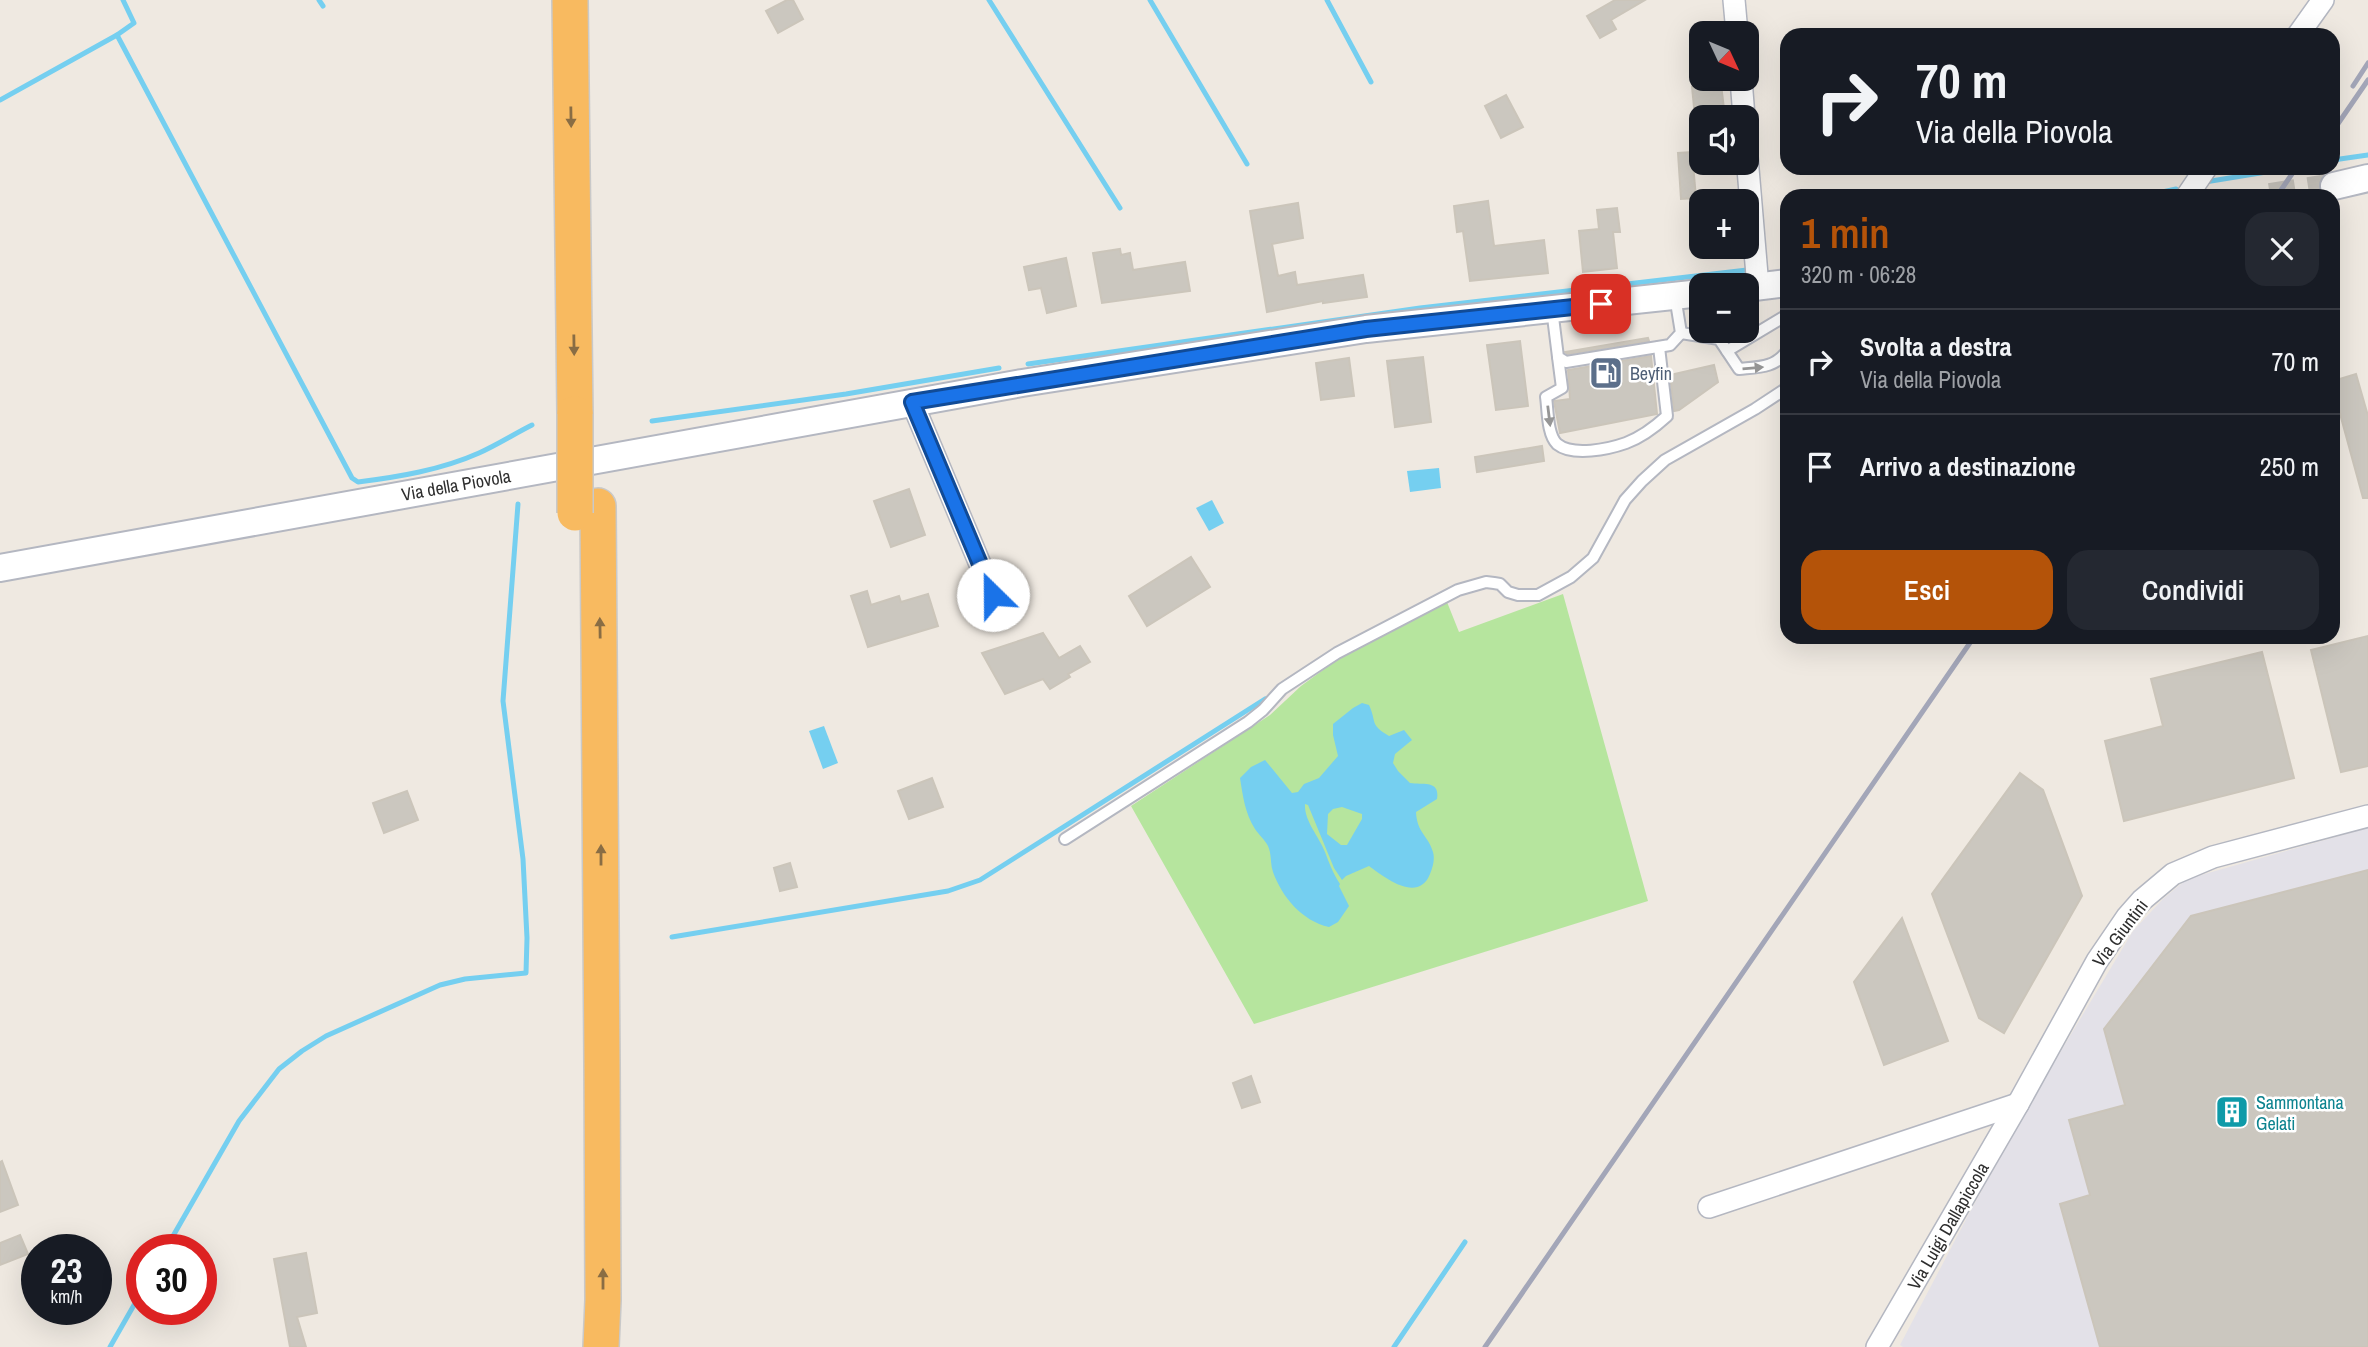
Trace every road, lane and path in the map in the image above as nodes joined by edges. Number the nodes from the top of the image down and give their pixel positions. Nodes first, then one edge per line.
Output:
1 (570, 0) edge
2 (593, 0) edge
3 (1734, 0) edge
4 (2322, 0) edge
5 (1736, 21) edge
6 (2303, 28) edge
7 (1747, 175) edge
8 (2368, 178) edge
9 (2334, 186) tunnel mouth
10 (1751, 273) edge
11 (1780, 284) edge
12 (1759, 287) edge
13 (1688, 295) edge
14 (1552, 309) junction
15 (1780, 319) edge
16 (1681, 333) junction
17 (1660, 347) junction
18 (1727, 351) junction
19 (1558, 357) junction
20 (1780, 358) edge
21 (1780, 392) edge
22 (912, 402) junction
23 (587, 413) junction
24 (587, 509) junction
25 (0, 568) edge
26 (993, 595) dead end
27 (2368, 816) edge
28 (1065, 839) dead end
29 (2018, 1104) junction
30 (1709, 1207) dead end
31 (577, 1347) edge
32 (601, 1347) edge
33 (1877, 1347) edge

1 -> 23 highway
2 - 23 highway
3 - 5 street
4 - 6 street
7 - 10 street
8 - 9 street
11 - 12 street
13 - 14 street, Via della Piovola
13 - 16 lane
14 - 19 lane
14 - 22 street, Via della Piovola
15 - 18 lane
16 - 17 lane
16 - 18 lane
17 - 19 lane
19 -> 17 lane
18 -> 20 lane
21 - 28 lane
22 - 25 street, Via della Piovola
22 - 26 street
23 - 24 highway
24 - 31 highway
32 -> 24 highway
27 - 29 street, Via Giuntini
29 - 30 street
29 - 33 street, Via Luigi Dallapiccola

